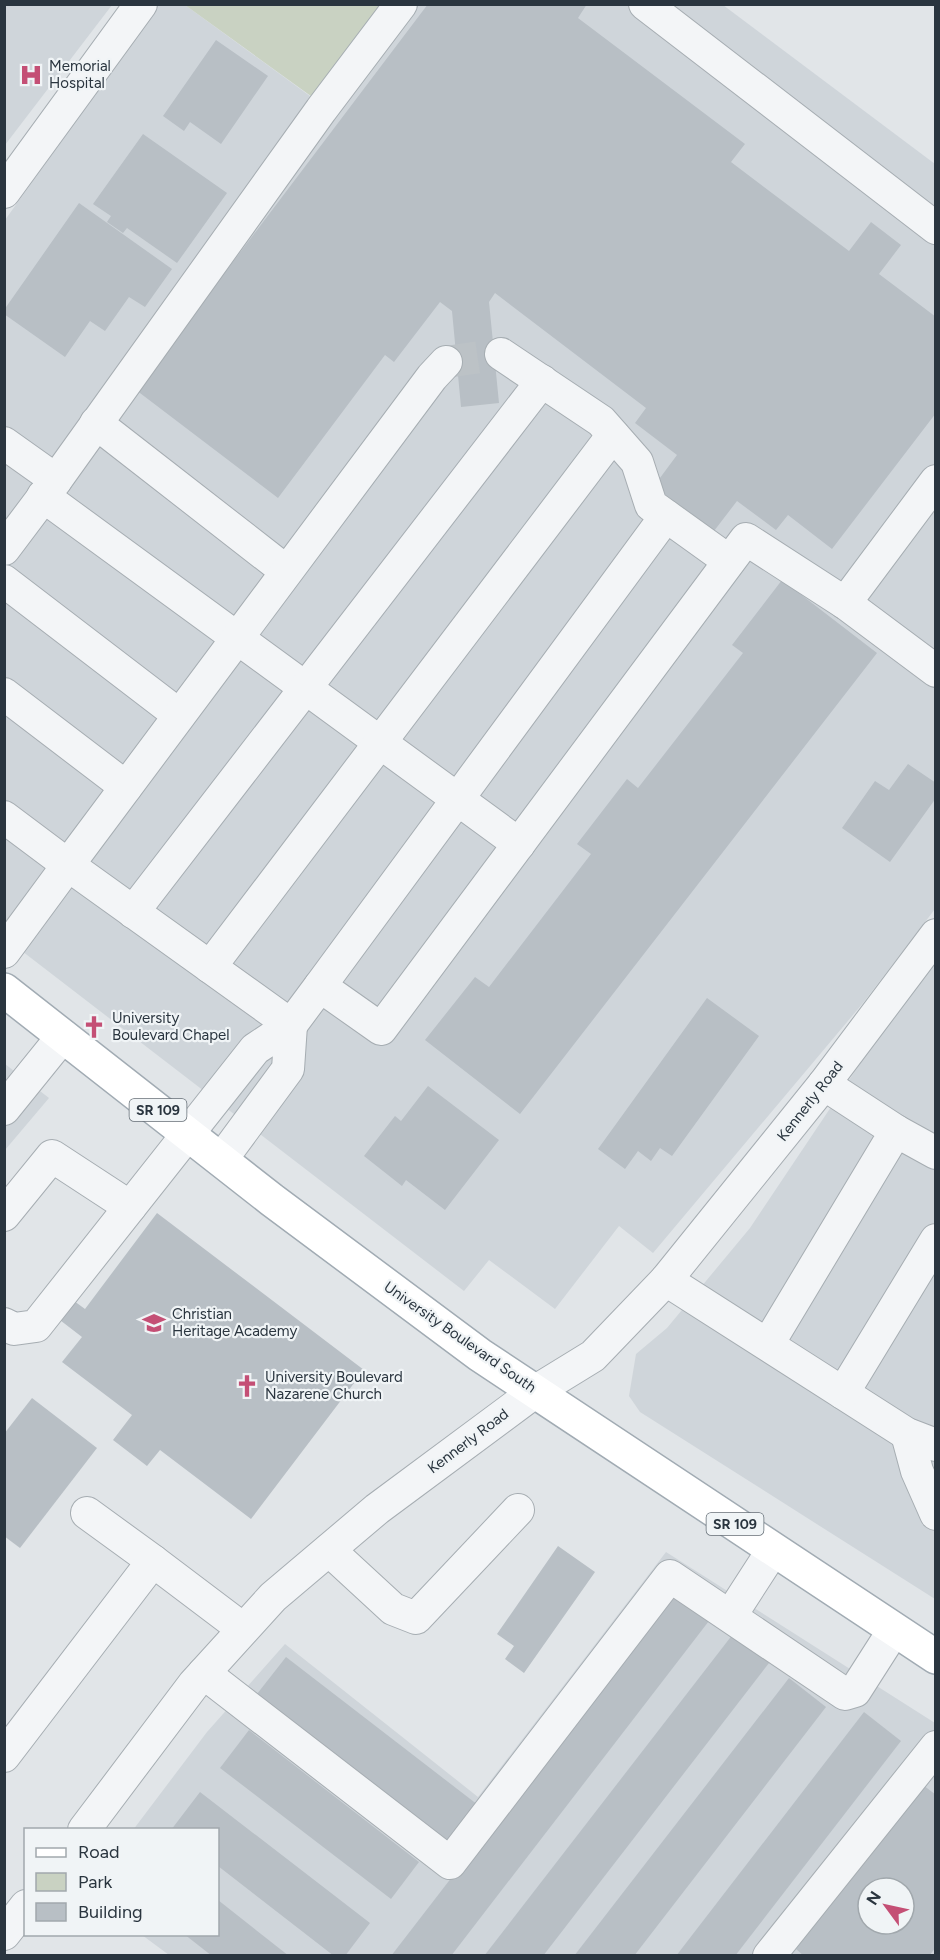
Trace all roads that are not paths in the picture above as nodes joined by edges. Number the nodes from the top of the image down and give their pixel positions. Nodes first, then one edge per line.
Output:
1 (141, 4) edge
2 (401, 4) edge
3 (645, 4) edge
4 (4, 192) edge
5 (936, 228) edge
6 (501, 354) tunnel mouth
7 (446, 362) tunnel mouth
8 (542, 381) junction
9 (96, 423) junction
10 (613, 435) junction
11 (4, 443) edge
12 (936, 481) edge
13 (50, 488) junction
14 (666, 516) junction
15 (4, 549) edge
16 (729, 561) junction
17 (286, 572) junction
18 (4, 581) edge
19 (845, 603) junction
20 (237, 639) junction
21 (936, 671) edge
22 (304, 688) junction
23 (4, 694) edge
24 (179, 716) junction
25 (378, 742) junction
26 (126, 787) junction
27 (457, 798) junction
28 (4, 818) edge
29 (519, 844) junction
30 (68, 865) junction
31 (133, 912) junction
32 (936, 935) edge
33 (4, 952) edge
34 (210, 967) junction
35 (320, 986) junction
36 (4, 990) edge
37 (291, 1025) junction
38 (63, 1036) junction
39 (824, 1084) junction
40 (4, 1109) edge
41 (896, 1131) junction
42 (188, 1134) junction
43 (936, 1154) edge
44 (221, 1160) junction
45 (130, 1207) junction
46 (4, 1215) edge
47 (936, 1240) edge
48 (666, 1280) junction
49 (4, 1324) edge
50 (768, 1344) junction
51 (536, 1391) junction
52 (843, 1393) junction
53 (921, 1440) edge
54 (518, 1510) dead end
55 (87, 1513) dead end
56 (936, 1514) edge
57 (329, 1550) junction
58 (773, 1550) junction
59 (153, 1562) junction
60 (731, 1615) junction
61 (243, 1629) junction
62 (894, 1630) junction
63 (936, 1657) edge
64 (204, 1673) junction
65 (936, 1747) edge
66 (4, 1756) edge
67 (86, 1828) edge
68 (24, 1909) edge
69 (4, 1934) edge
70 (769, 1956) edge

1 - 4 street
2 - 9 street
3 - 5 street
6 - 8 street
7 - 17 street
8 - 10 street
8 - 22 street
9 - 13 street
9 - 17 street
10 - 14 street
10 - 25 street
11 - 13 street
12 - 19 street
13 - 15 street
13 - 20 street
14 - 16 street
14 - 27 street
16 - 19 street
16 - 29 street
17 - 20 street
18 - 24 street
19 - 21 street
20 - 22 street
20 - 24 street
22 - 25 street
22 - 31 street
23 - 26 street
24 - 26 street
25 - 27 street
25 - 34 street
26 - 30 street
27 - 29 street
27 - 35 street
28 - 30 street
29 - 35 street
30 - 31 street
30 - 33 street
31 - 34 street
32 - 39 street, Kennerly Road
34 - 37 street
35 - 37 street
36 - 38 main road, University Boulevard South / SR 109
37 - 42 street
37 - 44 street
38 - 40 street
38 - 42 main road, University Boulevard South / SR 109
39 - 41 street
39 - 48 street, Kennerly Road
41 - 43 street
41 - 50 street
42 - 44 main road, University Boulevard South / SR 109
42 - 45 street
44 - 51 main road, University Boulevard South / SR 109
45 - 46 street
45 - 49 street
47 - 52 street
48 - 50 street
48 - 51 street, Kennerly Road
50 - 52 street
51 - 57 street, Kennerly Road
51 - 58 main road, University Boulevard South / SR 109
52 - 53 street
53 - 56 street
54 - 57 street
55 - 59 street
57 - 61 street, Kennerly Road
58 - 60 street
58 - 62 main road, University Boulevard South / SR 109
59 - 61 street
59 - 66 street
60 - 62 street
60 - 64 street
61 - 64 street, Kennerly Road
62 - 63 main road, University Boulevard South / SR 109
64 - 67 street, Kennerly Road
65 - 70 street
68 - 69 street

